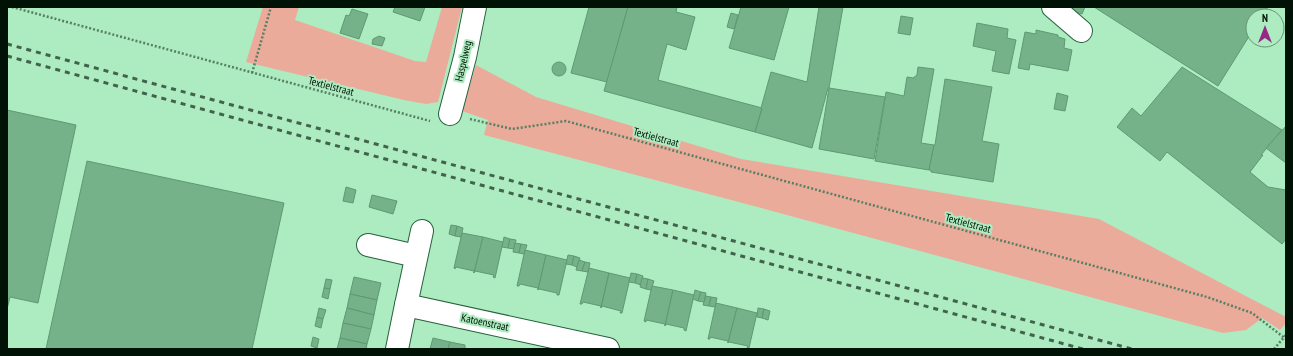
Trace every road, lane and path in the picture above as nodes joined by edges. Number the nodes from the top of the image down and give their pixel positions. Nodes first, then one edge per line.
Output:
1 (12, 7) edge
2 (271, 7) edge
3 (475, 7) edge
4 (1053, 7) edge
5 (1081, 31) dead end
6 (252, 73) junction
7 (450, 114) junction
8 (422, 231) dead end
9 (368, 245) dead end
10 (416, 256) junction
11 (406, 305) junction
12 (1285, 337) edge
13 (397, 349) edge
14 (608, 349) edge
15 (1274, 349) edge

1 - 6 path, Textielstraat
2 - 6 path
3 - 7 street, Haspelweg
4 - 5 street
6 - 7 path, Textielstraat
7 - 12 path, Textielstraat
8 - 10 street
9 - 10 street
10 - 11 street
11 - 13 street
11 - 14 street, Katoenstraat
12 - 15 path

